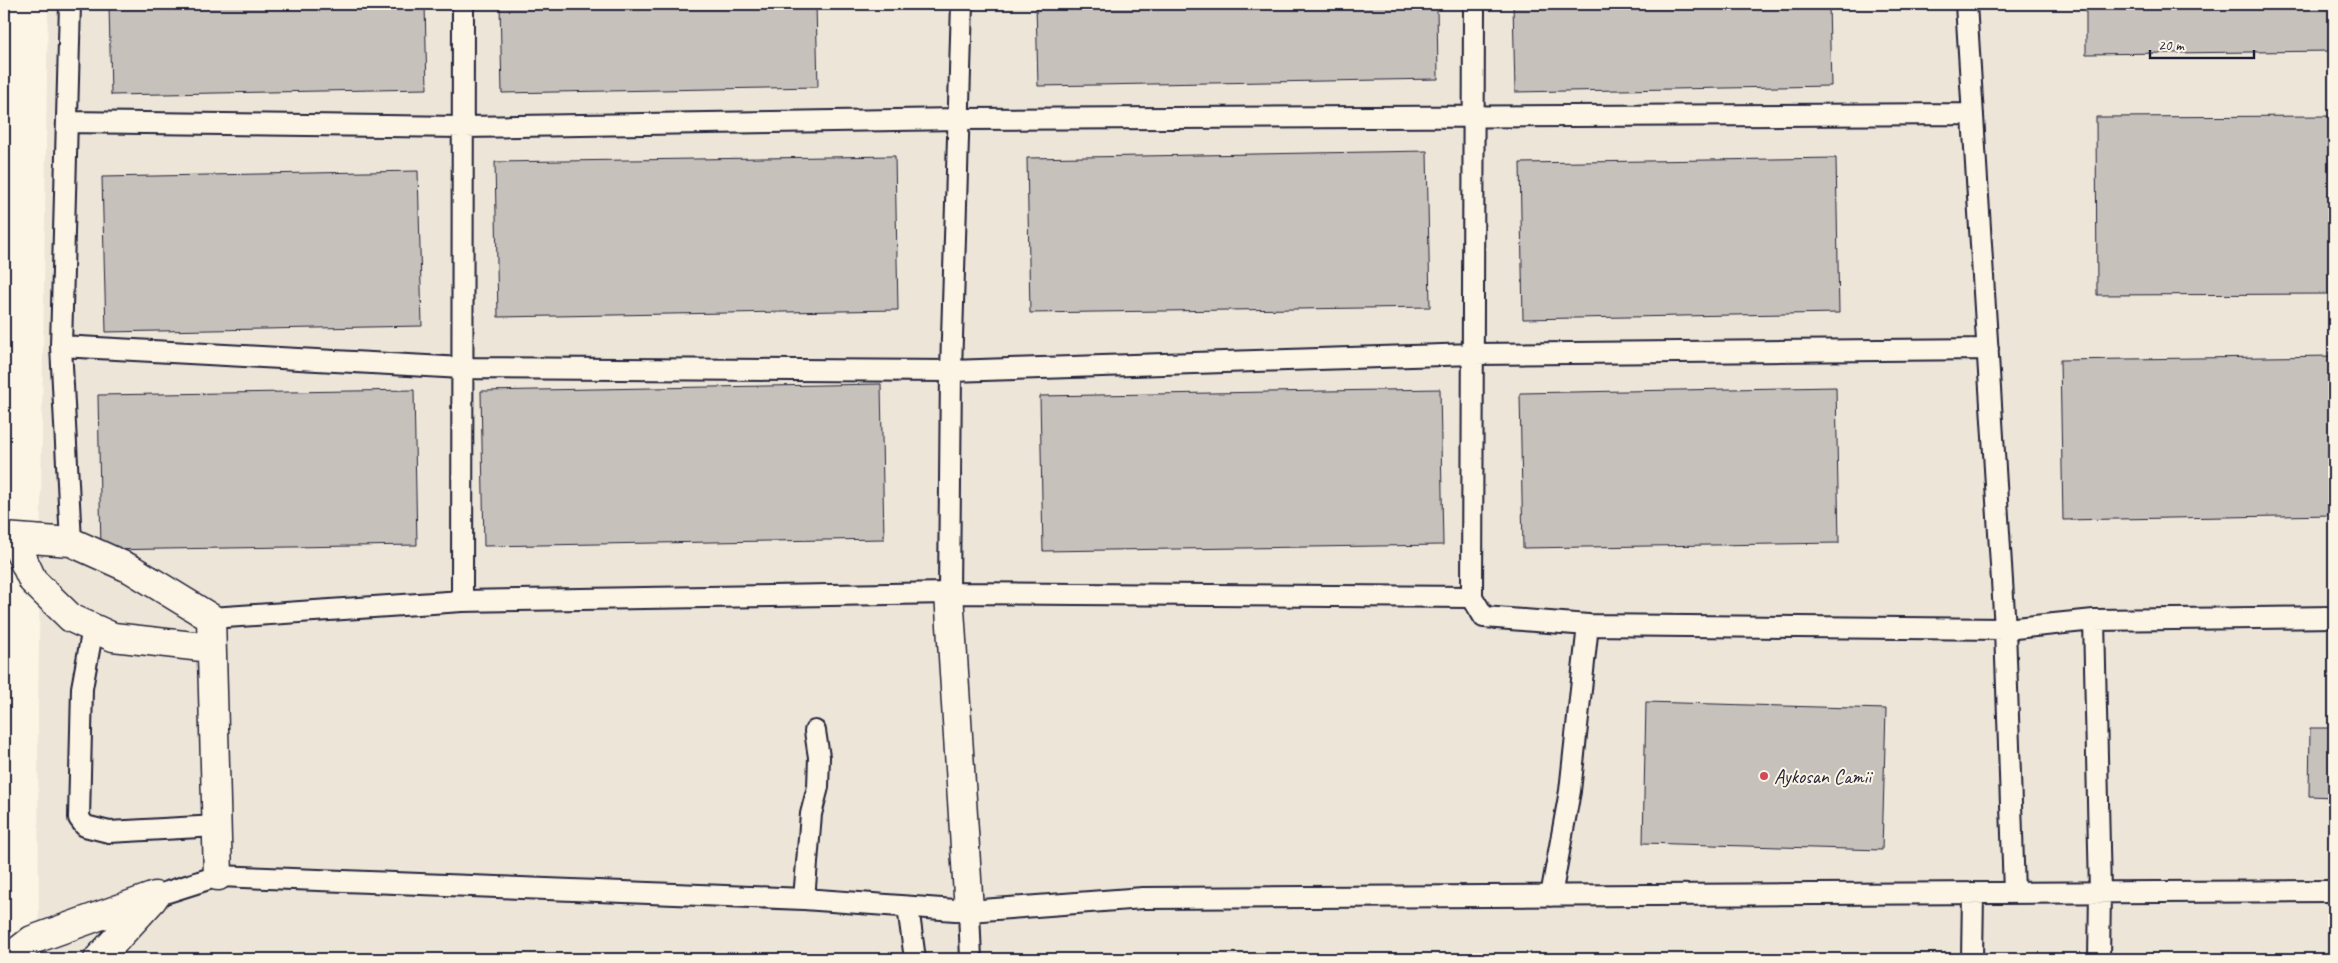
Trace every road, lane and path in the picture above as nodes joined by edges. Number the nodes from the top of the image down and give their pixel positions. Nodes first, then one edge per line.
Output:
1 (70, 4) edge
2 (463, 4) edge
3 (962, 4) edge
4 (1474, 4) edge
5 (1966, 4) edge
6 (1973, 114) junction
7 (1474, 117) junction
8 (958, 118) junction
9 (67, 122) junction
10 (463, 127) junction
11 (61, 346) junction
12 (1988, 349) junction
13 (1473, 354) junction
14 (463, 368) junction
15 (951, 371) junction
16 (8, 537) edge
17 (71, 542) junction
18 (949, 593) junction
19 (1472, 597) junction
20 (462, 601) junction
21 (2334, 617) edge
22 (211, 618) junction
23 (2094, 620) junction
24 (1588, 625) junction
25 (93, 628) junction
26 (2005, 629) junction
27 (211, 648) junction
28 (815, 731) dead end
29 (216, 826) junction
30 (218, 876) junction
31 (2334, 890) edge
32 (1973, 892) junction
33 (2014, 892) junction
34 (2100, 892) junction
35 (155, 896) junction
36 (1551, 896) junction
37 (804, 899) junction
38 (908, 907) junction
39 (969, 911) junction
40 (8, 959) edge
41 (98, 959) edge
42 (915, 959) edge
43 (971, 959) edge
44 (1972, 959) edge
45 (2099, 959) edge

1 - 9 lane
2 - 10 lane
3 - 8 lane
4 - 7 lane
5 - 6 lane
6 - 7 lane
6 - 12 lane
7 - 8 lane
7 - 13 lane
8 - 10 lane
8 - 15 lane
9 - 10 lane
9 - 11 lane
10 - 14 lane
11 - 14 lane
11 - 17 lane
12 - 13 lane
12 - 26 lane
13 - 15 lane
13 - 19 lane
14 - 15 lane
14 - 20 lane
15 - 18 lane
16 - 17 street
16 - 25 street
17 - 22 street
18 - 19 lane
18 - 20 lane
18 - 39 street
19 - 24 lane
20 - 22 lane
21 - 23 lane
22 - 27 street
23 - 26 lane
23 - 34 lane
24 - 26 lane
24 - 36 lane
25 - 27 street
25 - 29 lane
26 - 33 lane
27 - 29 street
28 - 37 lane
29 - 30 street
30 - 35 lane
30 - 37 lane
31 - 34 lane
32 - 33 lane
32 - 36 lane
32 - 44 lane
33 - 34 lane
34 - 45 lane
35 - 40 street
35 - 41 street
36 - 39 lane
37 - 38 lane
38 - 39 lane
38 - 42 lane
39 - 43 lane

